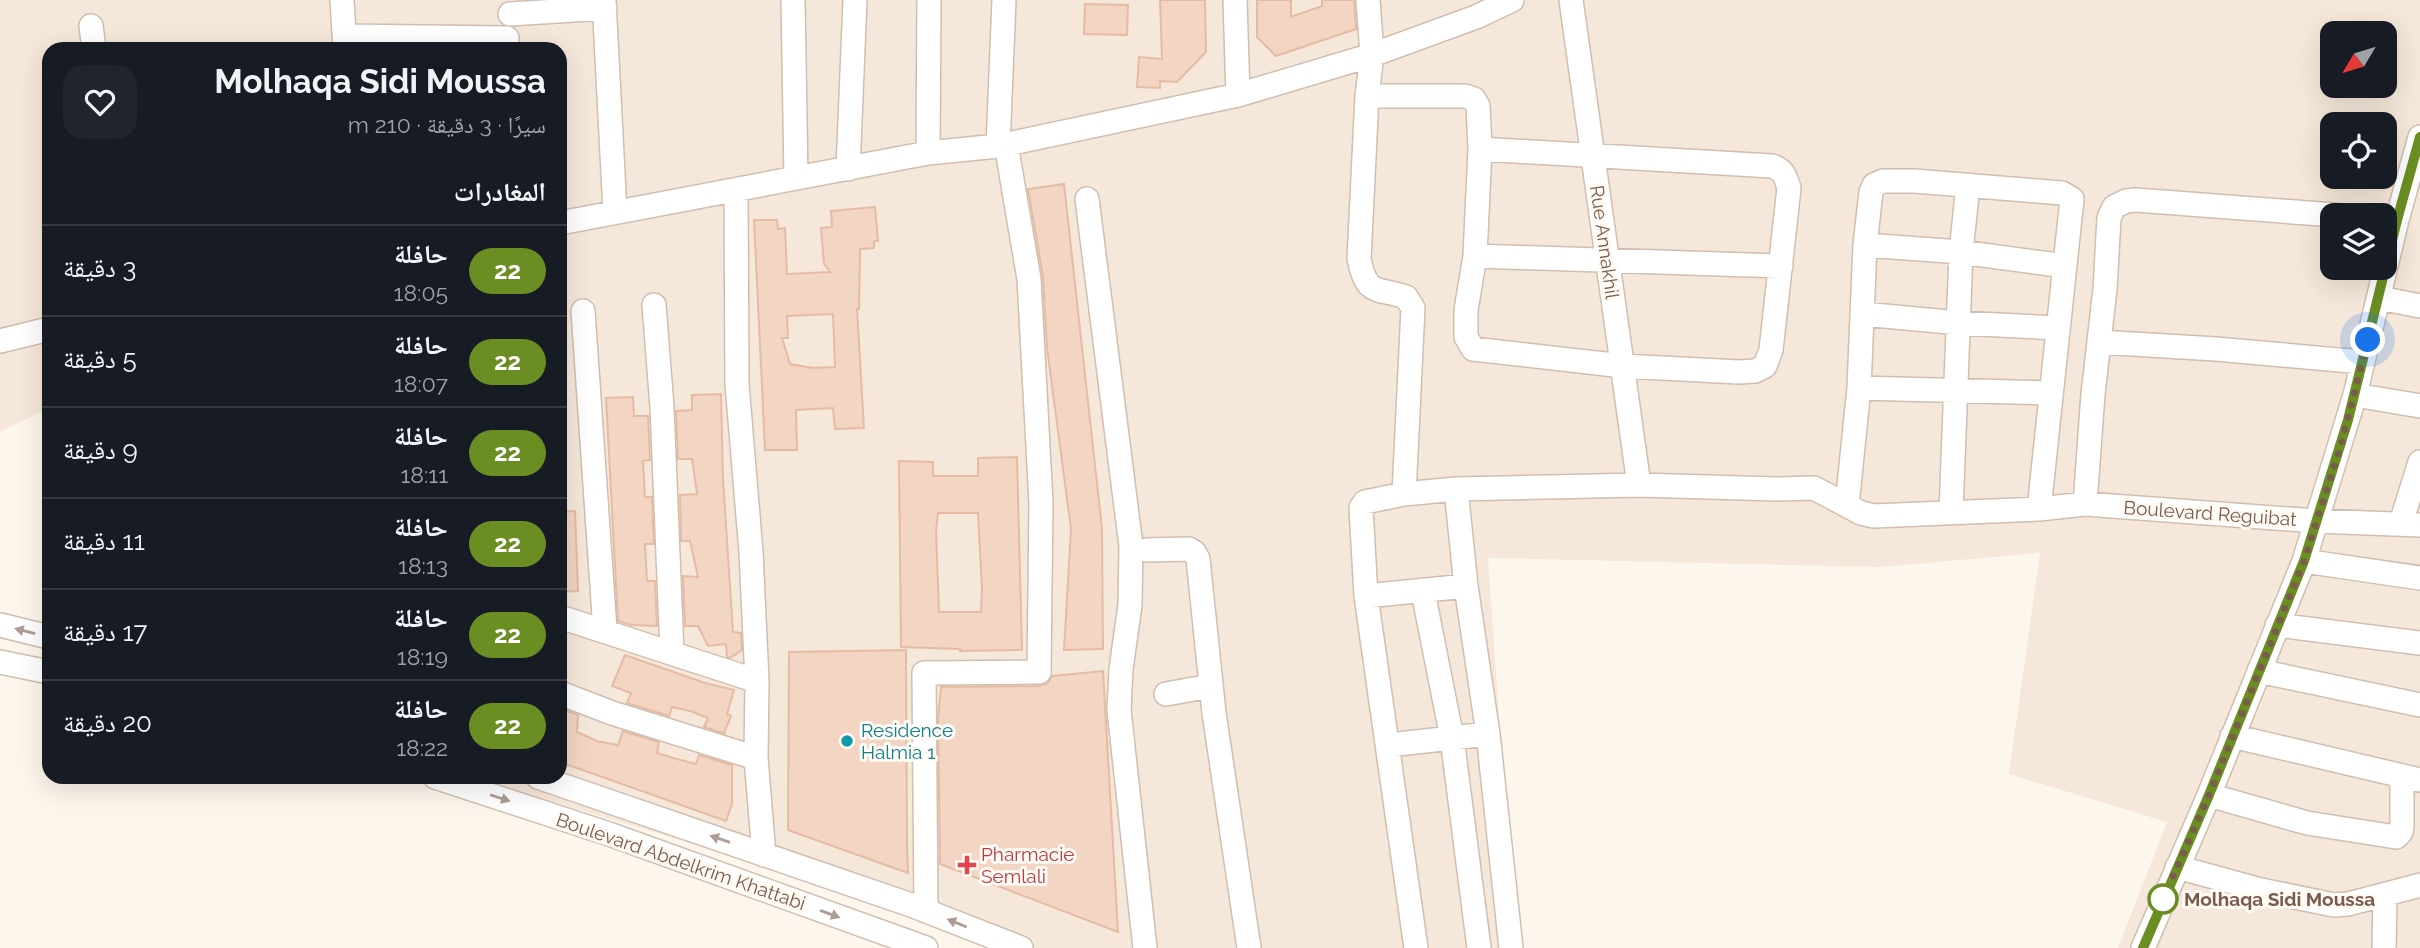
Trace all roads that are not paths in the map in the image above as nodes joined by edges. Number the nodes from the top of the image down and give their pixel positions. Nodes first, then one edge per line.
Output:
1 (342, 0) edge
2 (793, 0) edge
3 (855, 0) edge
4 (929, 0) edge
5 (1004, 0) edge
6 (1235, 0) edge
7 (1368, 0) edge
8 (1512, 0) edge
9 (1571, 0) edge
10 (605, 4) edge
11 (510, 7) edge
12 (91, 26) dead end
13 (93, 42) edge
14 (345, 42) edge
15 (508, 42) edge
16 (1372, 55) junction
17 (1238, 95) junction
18 (1367, 96) junction
19 (2420, 137) edge
20 (1002, 145) junction
21 (1480, 149) junction
22 (928, 153) junction
23 (1593, 156) junction
24 (2417, 165) edge
25 (848, 169) junction
26 (796, 178) junction
27 (1968, 185) junction
28 (736, 190) junction
29 (1087, 199) dead end
30 (2397, 207) edge
31 (615, 212) junction
32 (2320, 214) edge
33 (567, 222) edge
34 (1865, 245) junction
35 (1961, 252) junction
36 (1475, 256) junction
37 (1608, 262) junction
38 (1781, 266) junction
39 (2065, 266) junction
40 (2382, 280) edge
41 (2379, 298) junction
42 (654, 305) dead end
43 (2420, 306) edge
44 (583, 311) dead end
45 (1863, 314) junction
46 (1959, 323) junction
47 (2057, 328) junction
48 (42, 331) edge
49 (0, 341) edge
50 (2099, 342) junction
51 (2362, 362) junction
52 (1623, 366) junction
53 (1859, 388) junction
54 (1957, 392) junction
55 (2050, 393) junction
56 (2355, 395) junction
57 (2420, 407) edge
58 (2420, 461) edge
59 (1639, 485) junction
60 (1457, 489) junction
61 (1404, 494) junction
62 (2085, 504) junction
63 (1847, 505) junction
64 (2039, 509) junction
65 (1951, 512) junction
66 (2316, 521) junction
67 (2411, 524) edge
68 (1147, 550) dead end
69 (2304, 561) junction
70 (2420, 579) edge
71 (1466, 586) junction
72 (1423, 592) junction
73 (1366, 596) junction
74 (567, 619) edge
75 (0, 625) edge
76 (2277, 625) junction
77 (604, 630) junction
78 (42, 635) edge
79 (2420, 643) edge
80 (673, 653) junction
81 (0, 662) edge
82 (42, 671) edge
83 (2259, 671) junction
84 (757, 681) junction
85 (1210, 686) junction
86 (1166, 694) dead end
87 (567, 696) edge
88 (2420, 705) edge
89 (1488, 734) junction
90 (2232, 736) junction
91 (1452, 738) junction
92 (1389, 745) junction
93 (756, 758) junction
94 (2411, 778) edge
95 (456, 784) edge
96 (559, 784) edge
97 (2209, 795) junction
98 (677, 824) junction
99 (608, 834) junction
100 (764, 855) junction
101 (2177, 867) junction
102 (2420, 885) edge
103 (2385, 895) junction
104 (926, 911) junction
105 (926, 948) edge
106 (1021, 948) edge
107 (1145, 948) edge
108 (1249, 948) edge
109 (1416, 948) edge
110 (1479, 948) edge
111 (1511, 948) edge
112 (2143, 948) edge
113 (2384, 948) edge

1 - 14 street
2 - 26 street
3 - 25 street
4 - 22 street
5 - 20 street
6 - 17 street
7 - 16 street
8 - 16 street
9 - 23 street, Rue Annakhil
10 - 11 street
10 - 31 street
11 - 15 street
12 - 13 street
16 - 17 street
16 - 18 street
17 - 20 street
18 - 21 street
18 - 61 street
19 - 24 street
20 - 22 street
20 - 104 street
21 - 23 street
21 - 36 street
22 - 25 street
23 - 37 street, Rue Annakhil
23 - 38 street
24 - 30 street
25 - 26 street
26 - 28 street
27 - 34 street
27 - 35 street
27 - 39 street
28 - 31 street
28 - 84 street
29 - 107 street
31 - 33 street
32 - 50 street
34 - 35 street
34 - 45 street
35 - 39 street
35 - 46 street
36 - 37 street
36 - 52 street
37 - 38 street
37 - 52 street, Rue Annakhil
38 - 52 street
39 - 47 street
40 - 41 street
41 - 43 street
41 - 51 street
42 - 80 street
44 - 77 street
45 - 46 street
45 - 53 street
46 - 47 street
46 - 54 street
47 - 55 street
48 - 49 street
50 - 51 street
50 - 62 street
51 - 56 street
52 - 59 street, Rue Annakhil
53 - 54 street
53 - 63 street
54 - 55 street
54 - 65 street
55 - 64 street
56 - 57 street
56 - 66 street
58 - 67 street
59 - 60 street, Boulevard Reguibat
59 - 63 street, Boulevard Reguibat
60 - 61 street, Boulevard Reguibat
60 - 71 street
61 - 73 street, Boulevard Reguibat
62 - 64 street, Boulevard Reguibat
62 - 66 street, Boulevard Reguibat
63 - 65 street, Boulevard Reguibat
64 - 65 street, Boulevard Reguibat
66 - 67 street, Boulevard Reguibat
66 - 69 street
68 - 85 street
69 - 70 street
69 - 76 street
71 - 72 street
71 - 89 street
72 - 73 street
72 - 91 street
73 - 92 street
74 - 77 street
78 -> 75 street
76 - 79 street
76 - 83 street
77 - 80 street
80 - 84 street
81 - 82 street
83 - 88 street
83 - 90 street
84 - 93 street
85 - 86 street
85 - 108 street
87 - 93 street
89 - 91 street
89 - 111 street
90 - 94 street
90 - 97 street
91 - 92 street
91 - 110 street
92 - 109 street
93 - 100 street
94 - 97 street
95 -> 99 street, Boulevard Abdelkrim Khattabi
96 - 98 street, Boulevard Abdelkrim Khattabi
97 - 101 street
98 - 99 street
100 -> 98 street, Boulevard Abdelkrim Khattabi
99 -> 105 street, Boulevard Abdelkrim Khattabi
100 - 104 street, Boulevard Abdelkrim Khattabi
101 - 103 street
101 - 112 street
102 - 103 street
103 - 113 street
106 -> 104 street, Boulevard Abdelkrim Khattabi

